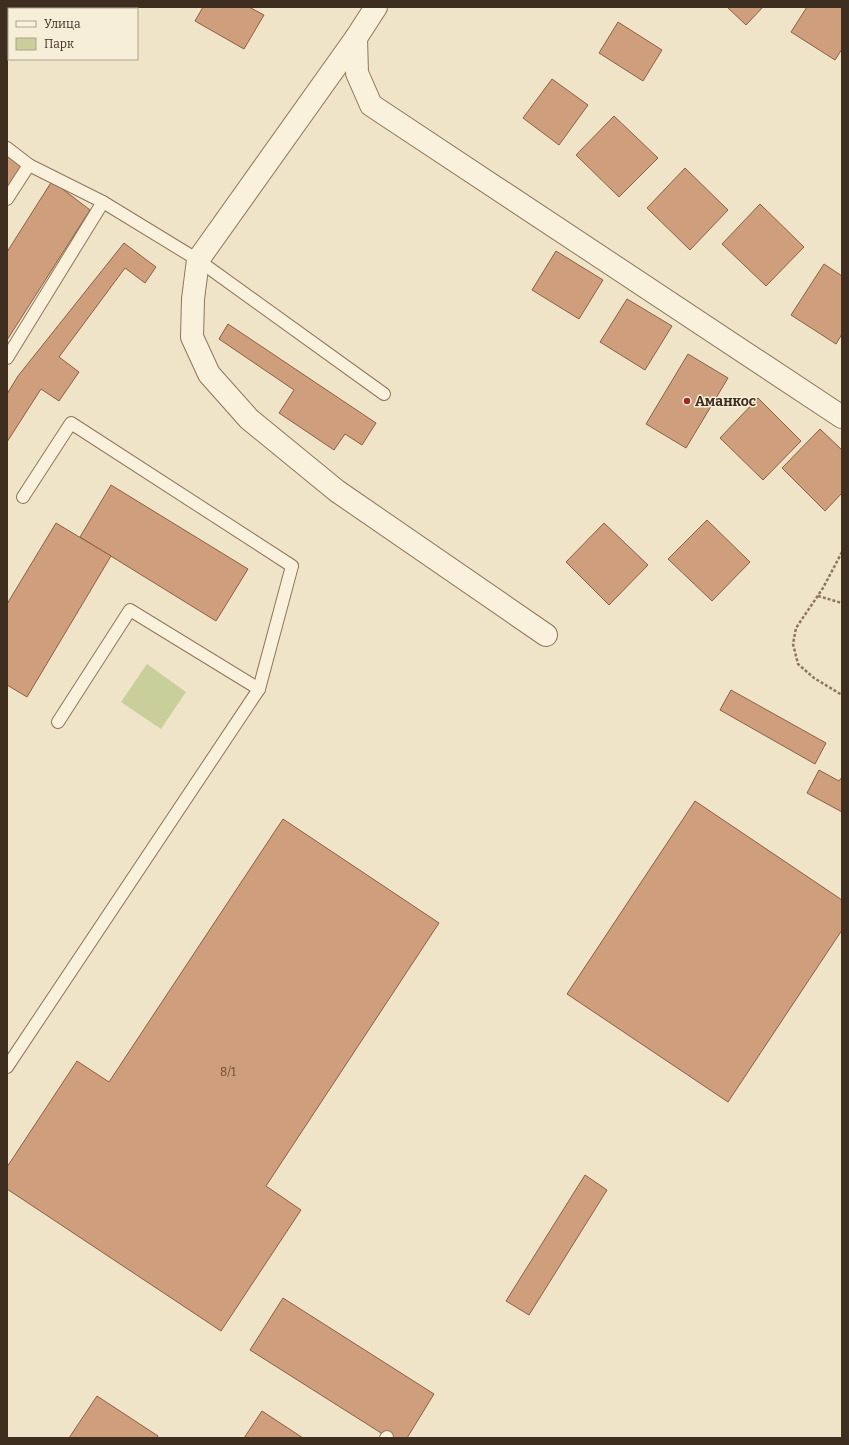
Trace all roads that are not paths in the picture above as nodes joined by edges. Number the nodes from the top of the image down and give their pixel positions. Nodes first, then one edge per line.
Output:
1 (376, 7) edge
2 (356, 38) junction
3 (7, 148) edge
4 (29, 165) junction
5 (7, 199) edge
6 (103, 202) junction
7 (198, 260) junction
8 (7, 358) edge
9 (384, 394) dead end
10 (842, 417) edge
11 (23, 497) dead end
12 (546, 635) dead end
13 (259, 689) junction
14 (58, 722) dead end
15 (7, 1067) edge

1 - 2 street
2 - 7 street
2 - 10 street
3 - 4 lane
4 - 5 lane
4 - 6 lane
6 - 7 lane
6 - 8 lane
7 - 9 lane
7 - 12 street
11 - 13 lane
13 - 14 lane
13 - 15 lane

